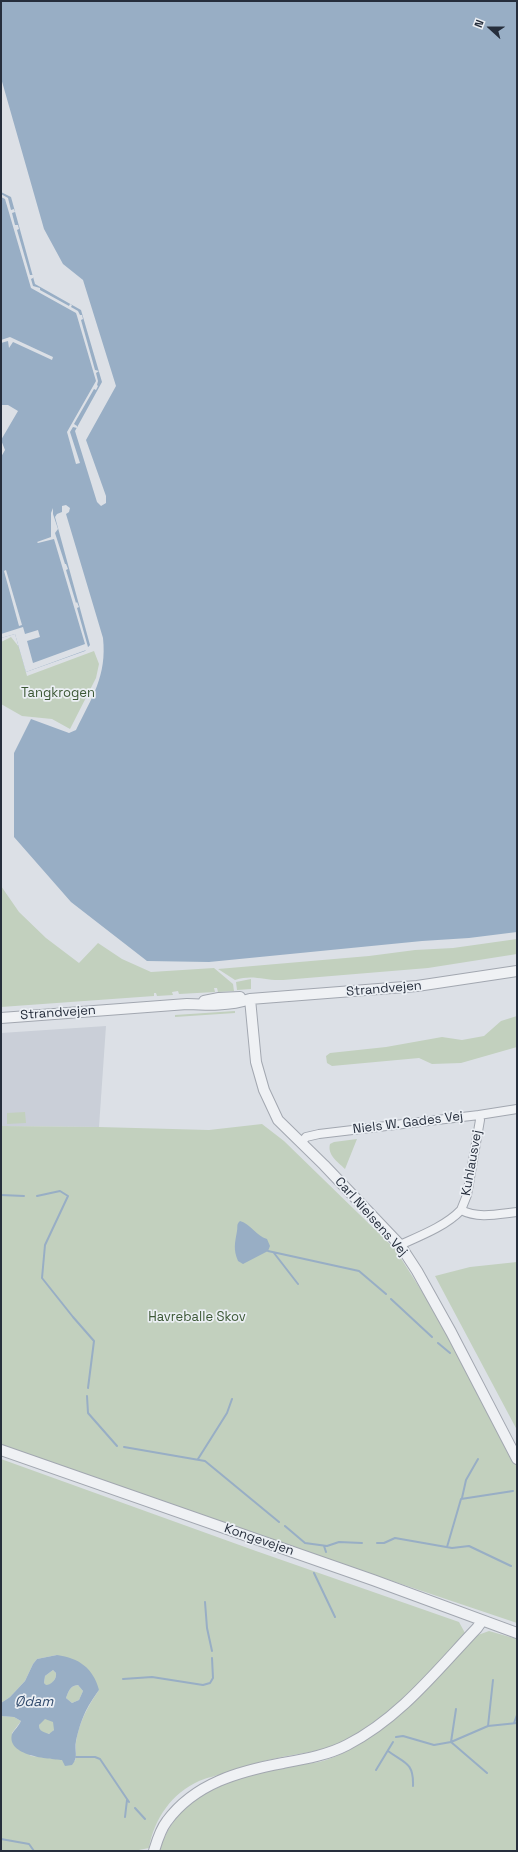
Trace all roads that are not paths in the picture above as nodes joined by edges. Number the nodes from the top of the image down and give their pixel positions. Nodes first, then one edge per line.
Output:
1 (517, 971) edge
2 (250, 999) junction
3 (1, 1018) edge
4 (517, 1109) edge
5 (479, 1115) junction
6 (301, 1143) junction
7 (461, 1210) junction
8 (517, 1212) edge
9 (400, 1246) junction
10 (1, 1450) edge
11 (517, 1458) edge
12 (482, 1621) junction
13 (517, 1633) edge
14 (154, 1851) edge

1 - 2 street, Strandvejen
2 - 3 street, Strandvejen
2 - 6 street, Carl Nielsens Vej
4 - 5 street, Niels W. Gades Vej
5 - 6 street, Niels W. Gades Vej
5 - 7 street, Kuhlausvej
6 - 9 street, Carl Nielsens Vej
7 - 8 street
7 - 9 street
9 - 11 street, Carl Nielsens Vej
10 - 12 street, Kongevejen
12 - 13 street, Kongevejen
12 - 14 street

